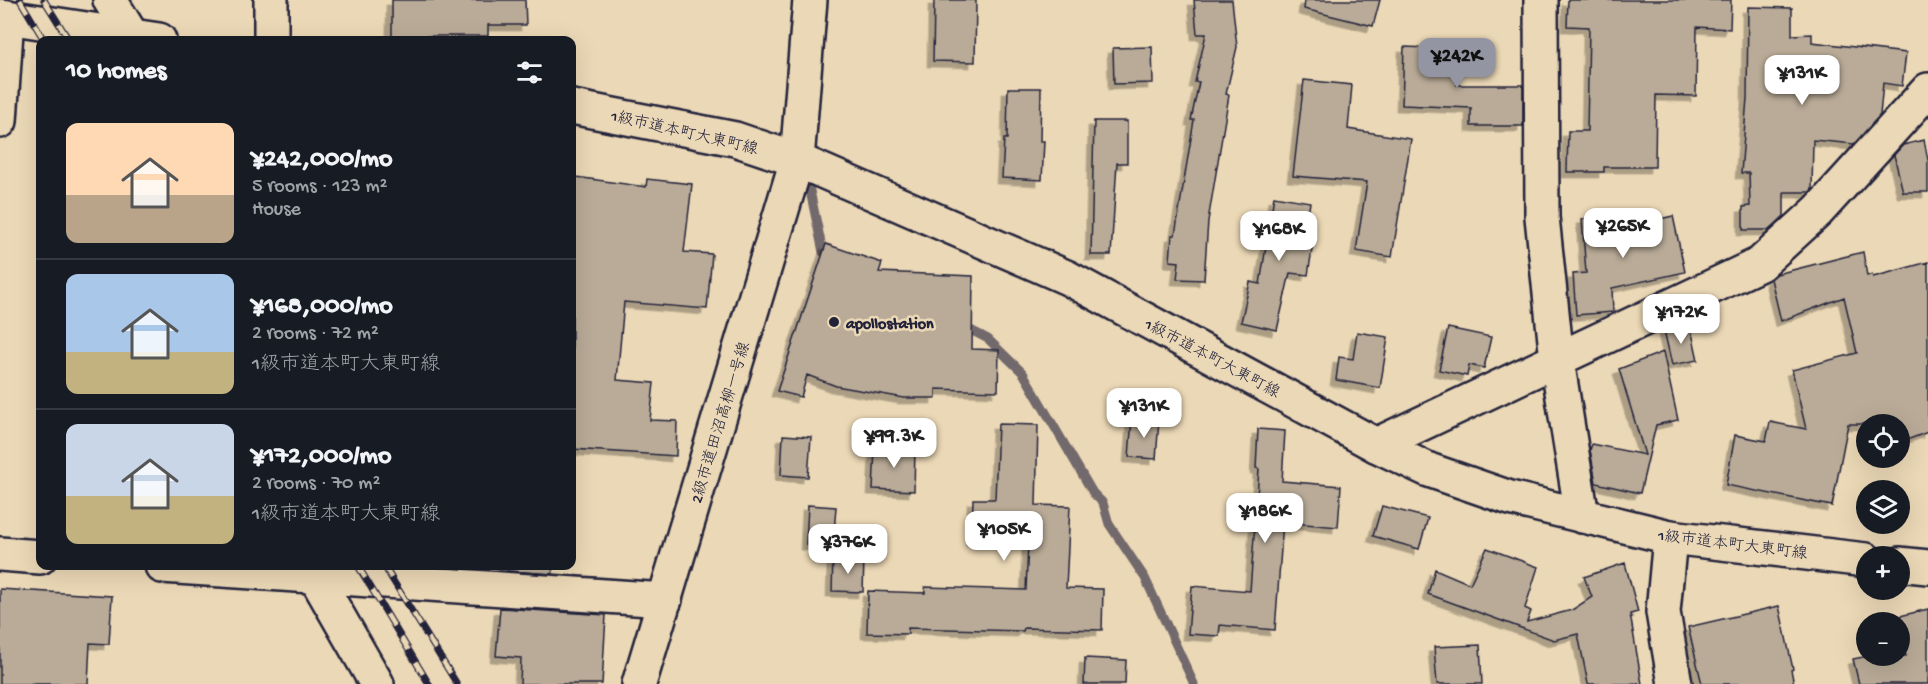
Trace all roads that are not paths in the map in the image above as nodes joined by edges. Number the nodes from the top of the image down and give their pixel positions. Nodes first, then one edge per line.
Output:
1 (110, 0) edge
2 (272, 0) edge
3 (810, 0) edge
4 (1541, 0) edge
5 (3, 17) edge
6 (132, 36) edge
7 (144, 36) edge
8 (271, 36) edge
9 (1928, 90) edge
10 (576, 108) edge
11 (0, 122) edge
12 (797, 160) junction
13 (1557, 360) junction
14 (1376, 445) junction
15 (1582, 516) junction
16 (1670, 537) junction
17 (0, 554) edge
18 (36, 557) edge
19 (1856, 559) edge
20 (1910, 565) edge
21 (1928, 567) edge
22 (223, 570) edge
23 (315, 576) junction
24 (665, 600) junction
25 (377, 684) edge
26 (639, 684) edge
27 (1675, 684) edge

1 - 7 street
2 - 8 street
3 - 12 street, 2級市道田沼高柳一号線
4 - 13 street
5 - 6 street
5 - 11 street
9 - 13 street
10 - 12 street, 1級市道本町大東町線
12 - 14 street, 1級市道本町大東町線
12 - 24 street, 2級市道田沼高柳一号線
13 - 14 street
13 - 15 street
14 - 15 street, 1級市道本町大東町線
15 - 16 street, 1級市道本町大東町線
16 - 19 street, 1級市道本町大東町線
16 - 27 street
17 - 18 street
20 - 21 street
22 - 23 street
23 - 24 street
23 - 25 street
24 - 26 street, 2級市道田沼高柳一号線

